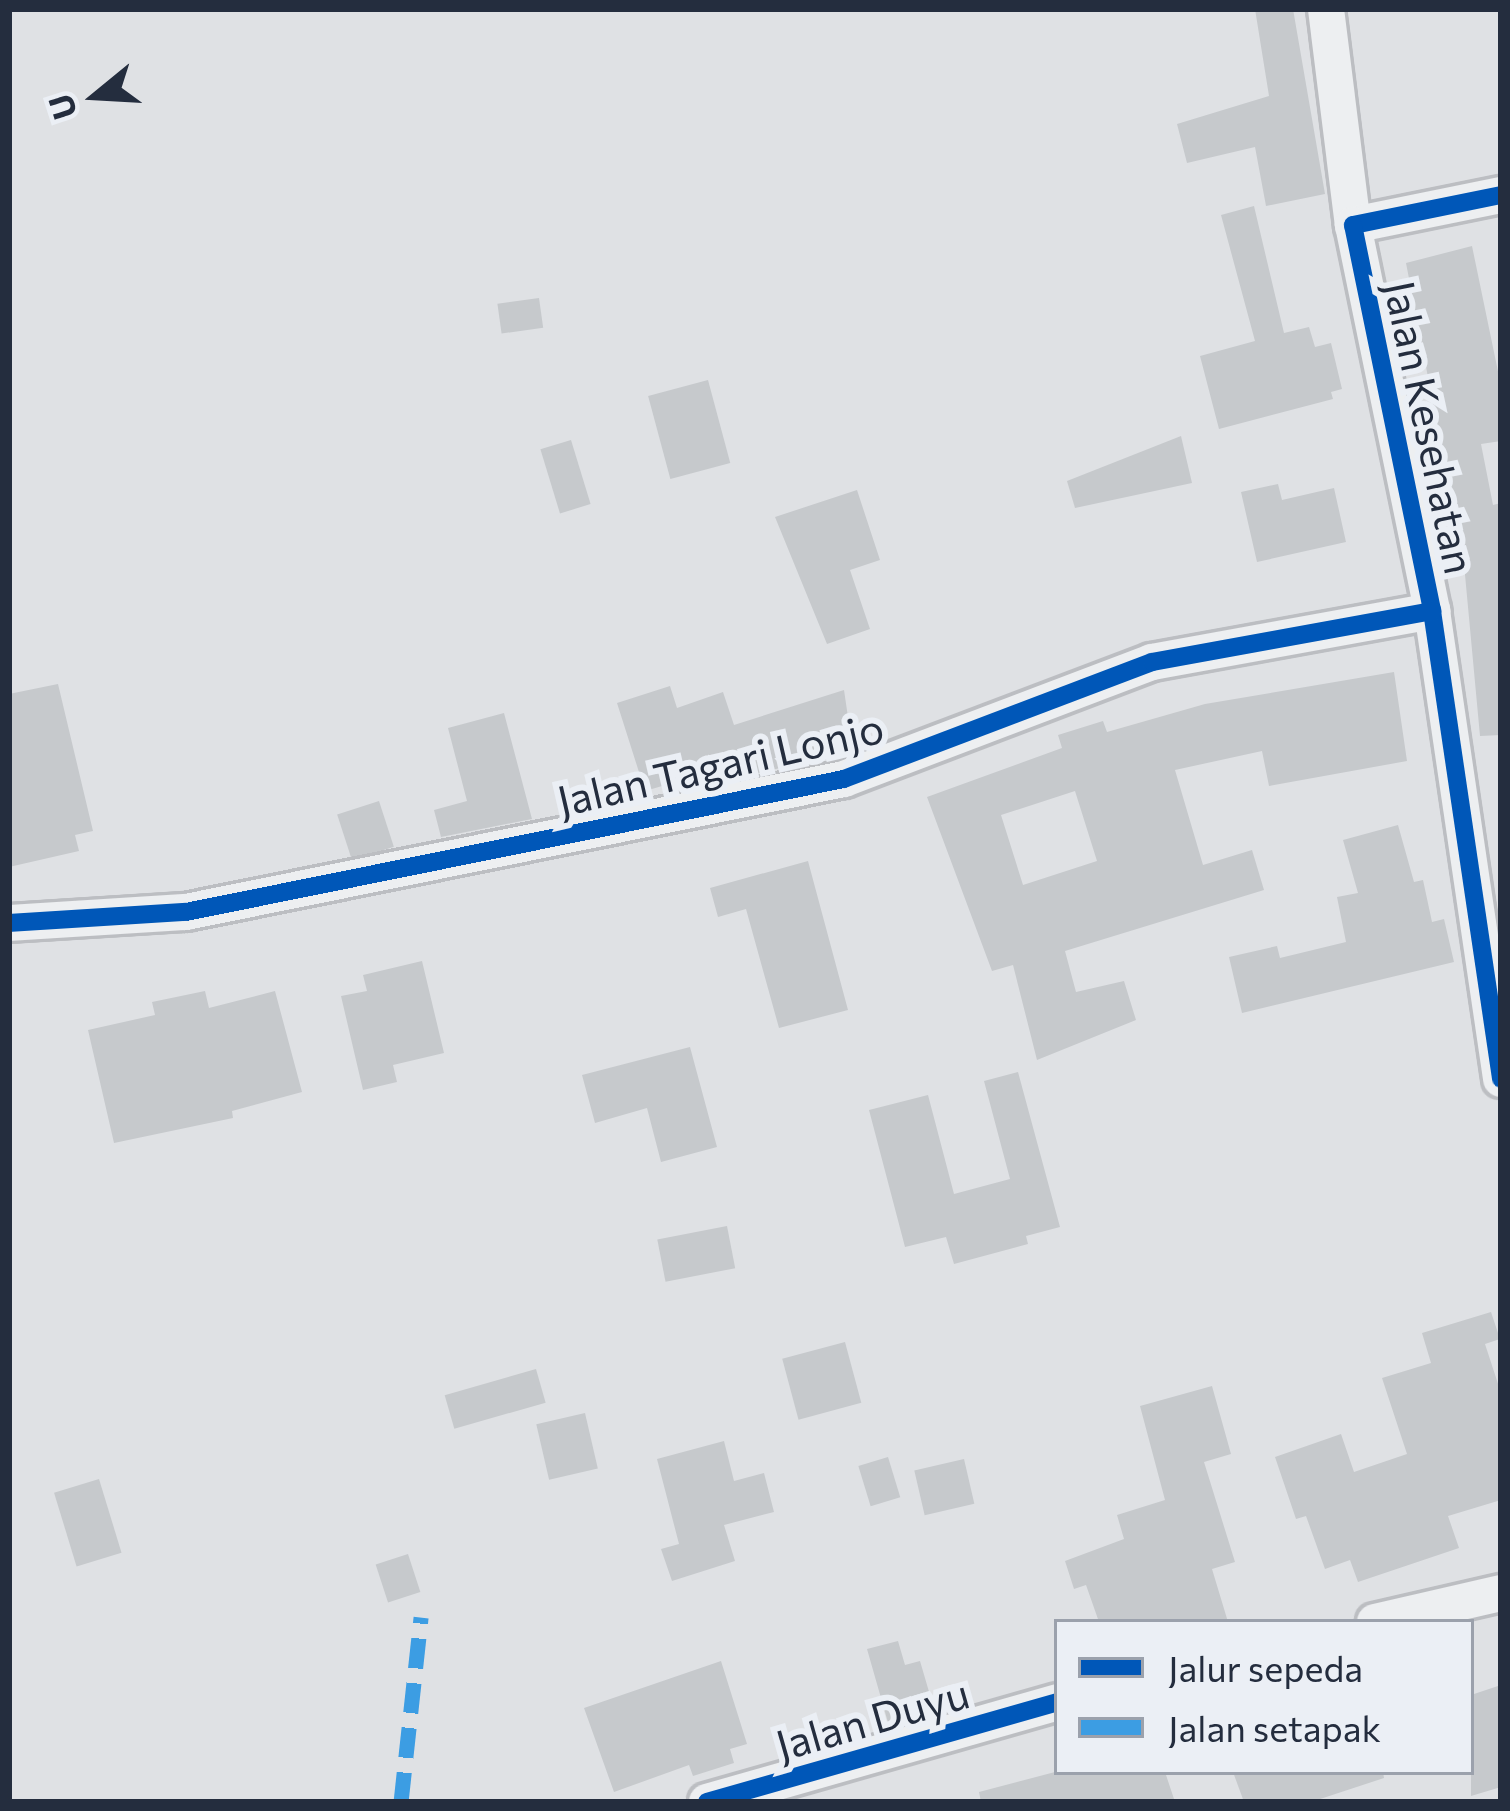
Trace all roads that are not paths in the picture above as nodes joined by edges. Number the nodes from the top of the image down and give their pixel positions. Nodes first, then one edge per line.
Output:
1 (1326, 9) edge
2 (1501, 195) edge
3 (1353, 225) junction
4 (1432, 611) junction
5 (9, 923) edge
6 (1501, 1078) edge
7 (1501, 1593) edge
8 (1389, 1619) edge
9 (1054, 1703) edge
10 (707, 1802) edge

1 - 3 street, Jalan Kesehatan
2 - 3 street
3 - 4 street, Jalan Kesehatan
4 - 5 street, Jalan Tagari Lonjo
4 - 6 street, Jalan Kesehatan
7 - 8 street
9 - 10 street, Jalan Duyu

